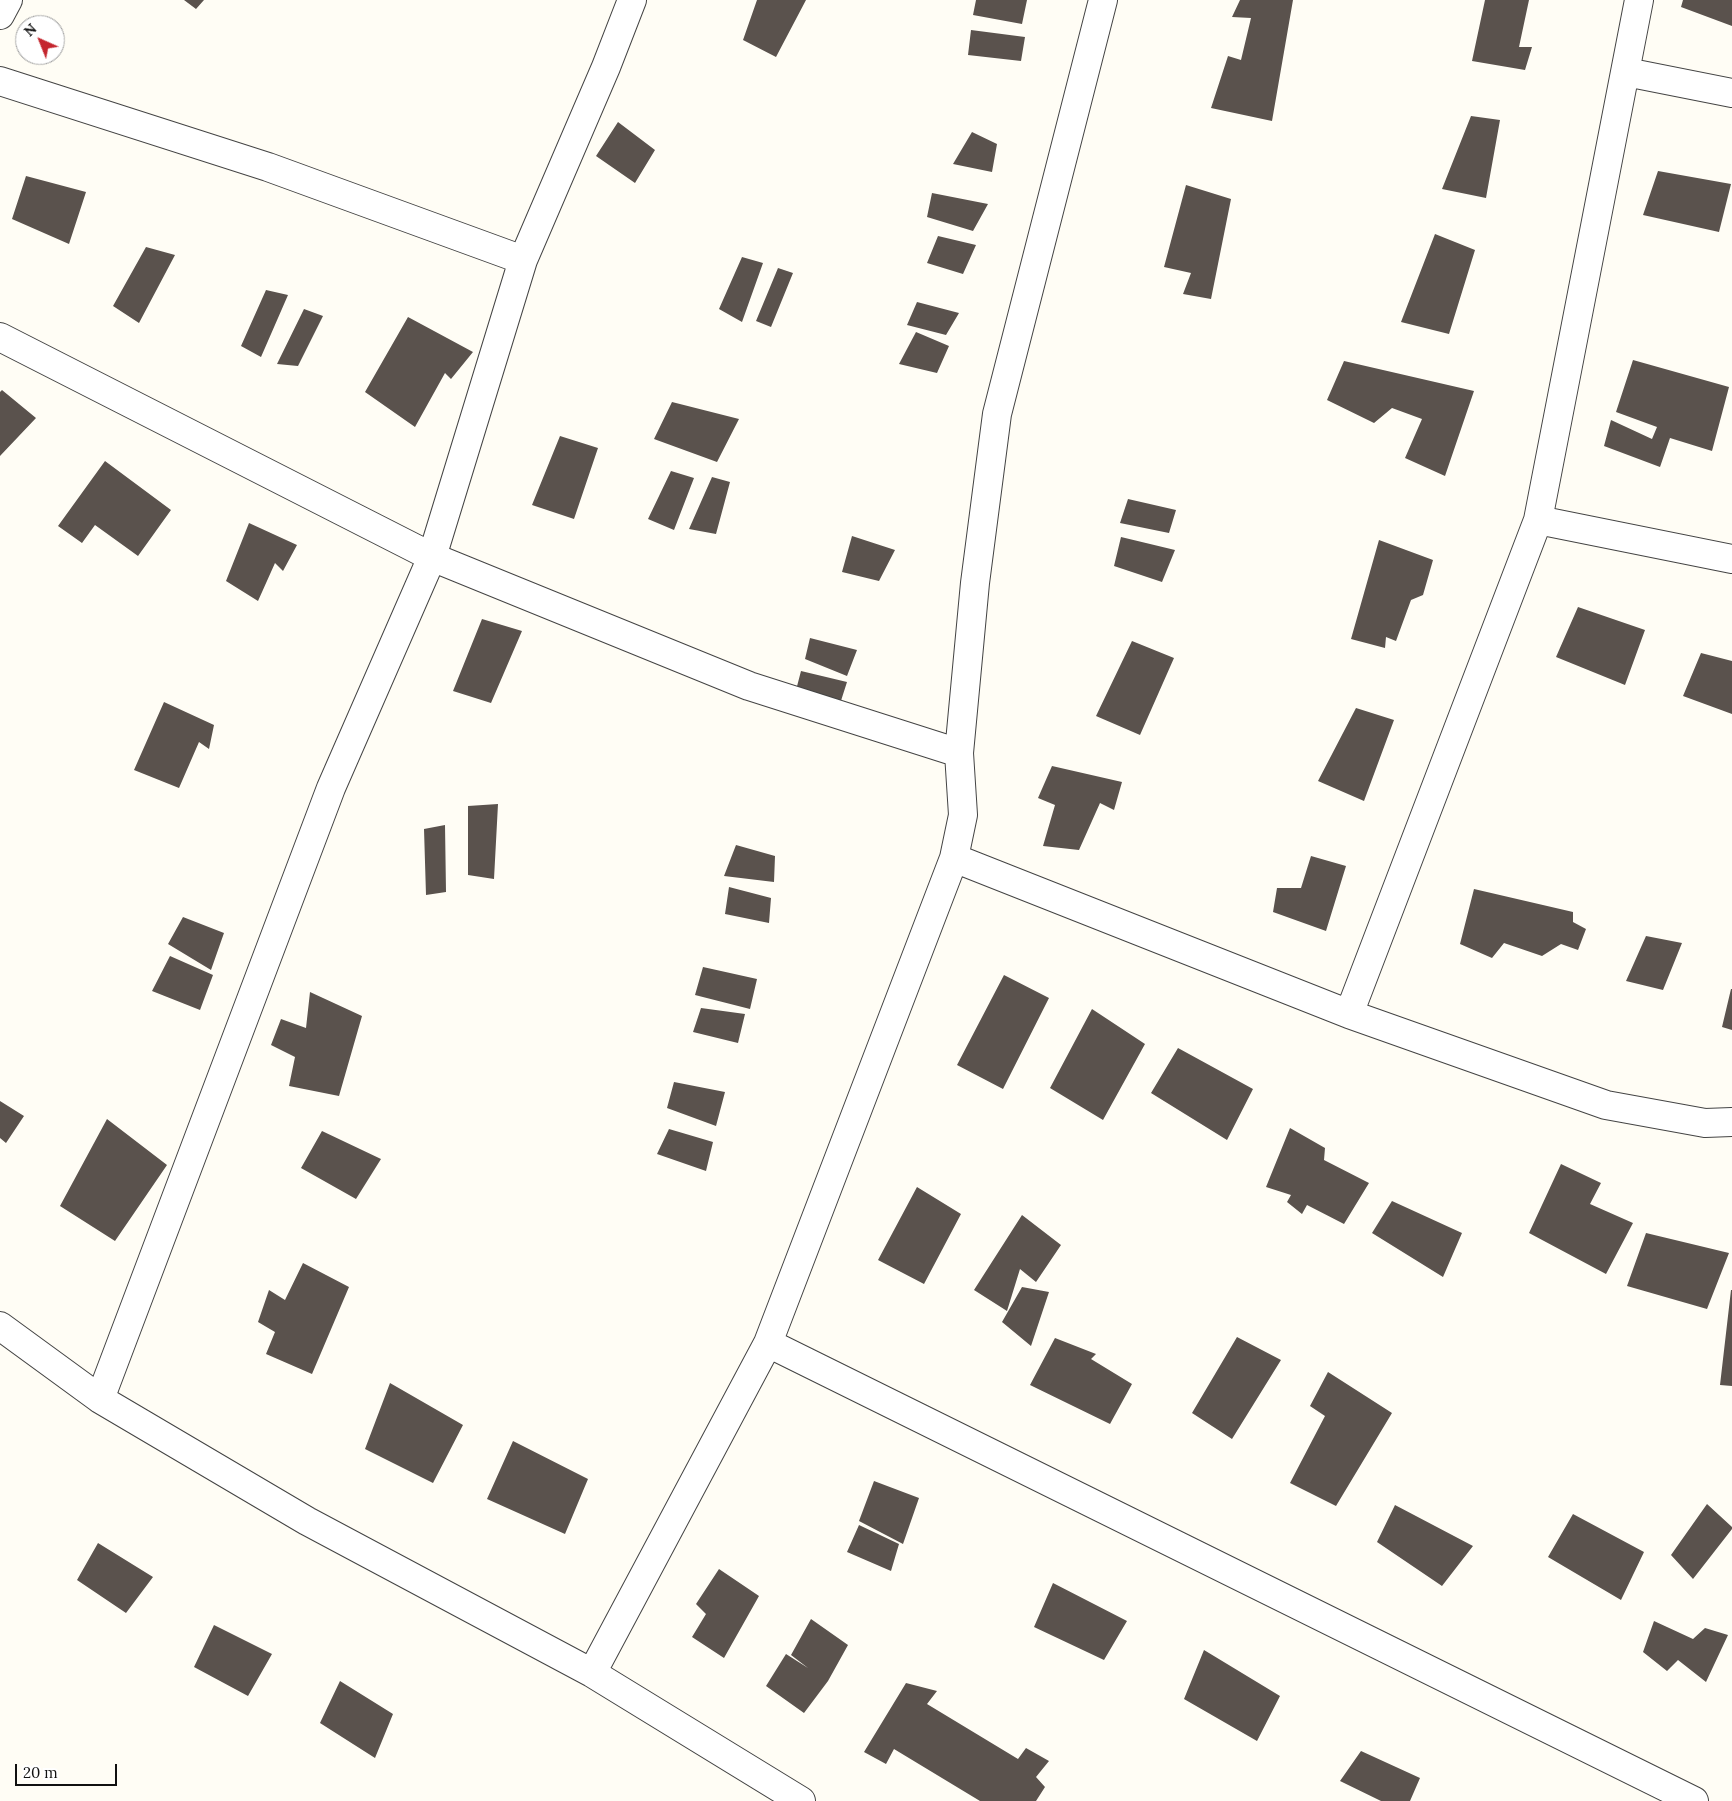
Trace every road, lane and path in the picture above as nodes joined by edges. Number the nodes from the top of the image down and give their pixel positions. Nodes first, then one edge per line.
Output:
1 (8, 0) edge
2 (632, 0) edge
3 (1103, 0) edge
4 (1639, 0) edge
5 (0, 15) edge
6 (1626, 72) junction
7 (0, 81) edge
8 (1732, 93) edge
9 (523, 260) junction
10 (0, 337) edge
11 (1538, 520) junction
12 (432, 557) junction
13 (1732, 559) edge
14 (959, 753) junction
15 (954, 858) junction
16 (1349, 1014) junction
17 (1732, 1122) edge
18 (0, 1326) edge
19 (768, 1342) junction
20 (100, 1399) junction
21 (592, 1673) junction
22 (801, 1801) edge
23 (1694, 1801) edge

1 - 5 street
2 - 9 street
3 - 14 street
4 - 6 street
6 - 8 street
6 - 11 street
7 - 9 street
9 - 12 street
10 - 12 street
11 - 13 street
11 - 16 street
12 - 14 street
12 - 20 street
14 - 15 street
15 - 16 street
15 - 19 street
16 - 17 street
18 - 20 street
19 - 21 street
19 - 23 street
20 - 21 street
21 - 22 street

